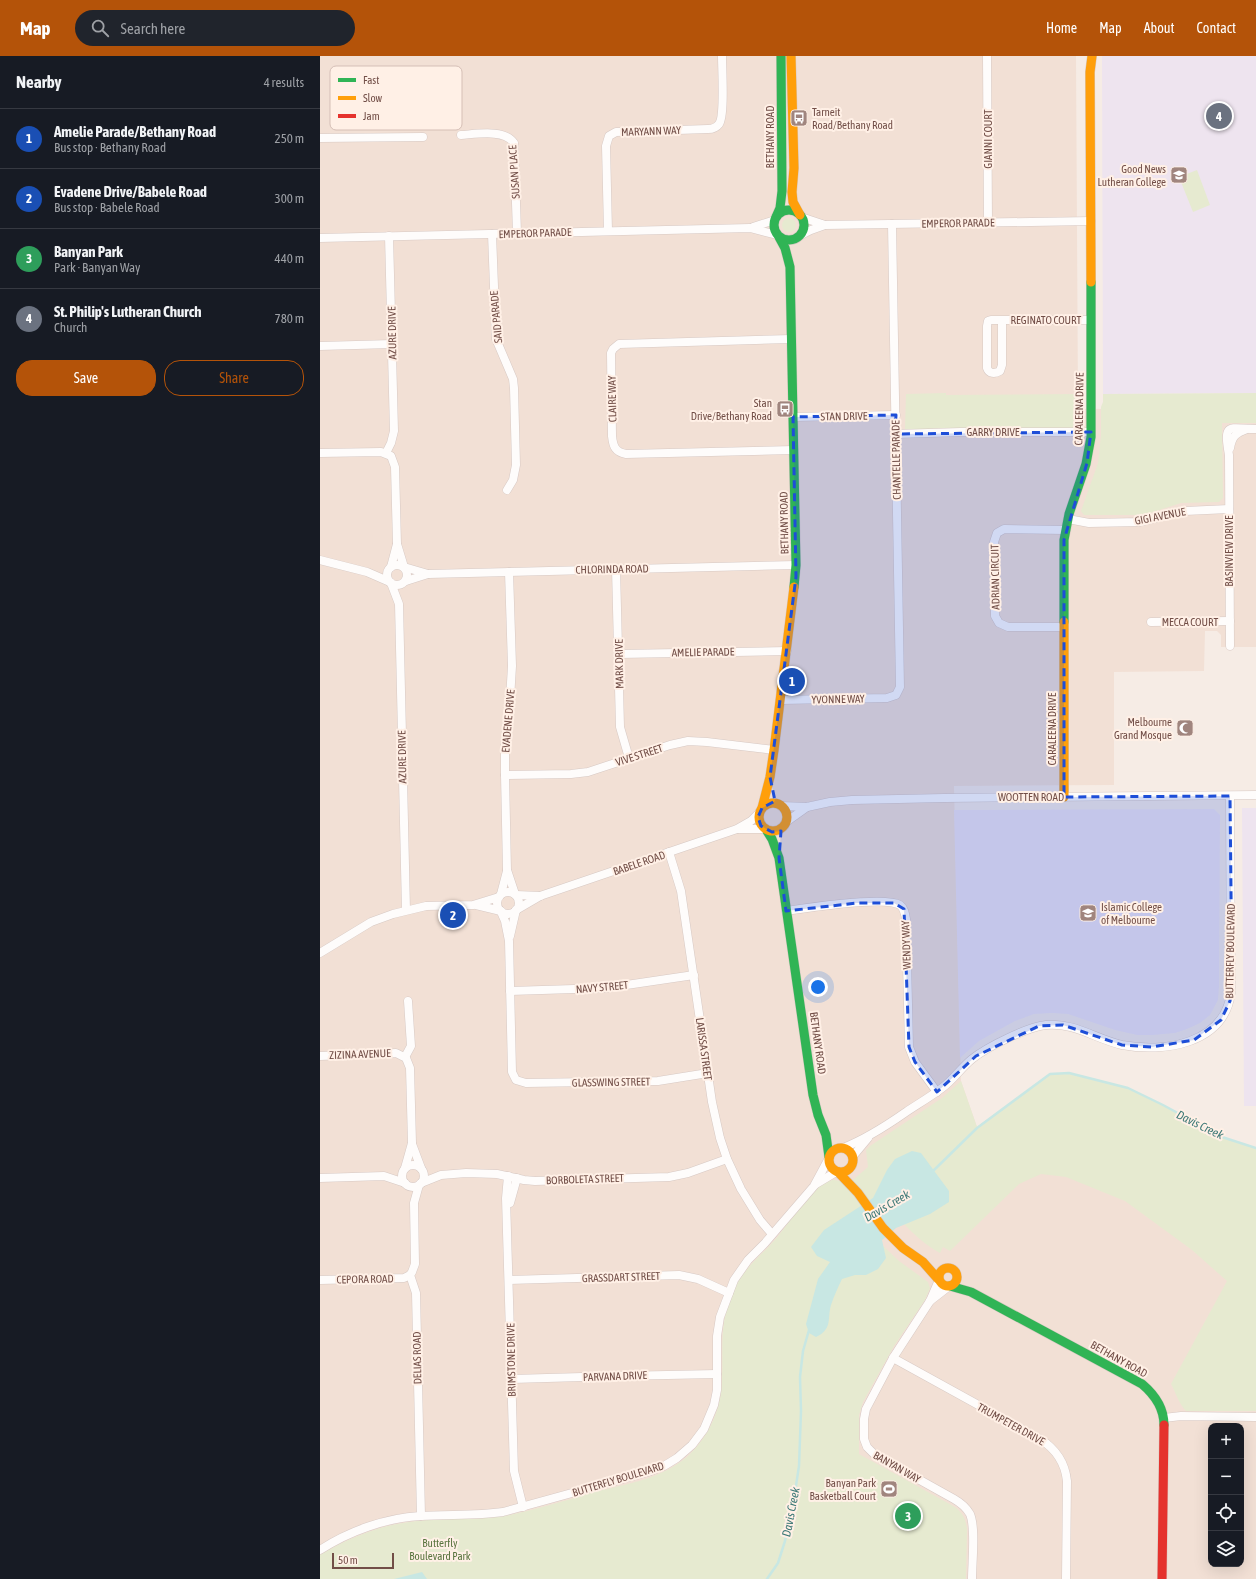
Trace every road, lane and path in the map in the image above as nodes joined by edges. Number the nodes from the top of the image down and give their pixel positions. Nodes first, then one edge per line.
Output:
1 (722, 56) edge
2 (781, 56) edge
3 (791, 56) edge
4 (987, 56) edge
5 (1090, 59) edge
6 (461, 135) dead end
7 (423, 136) dead end
8 (320, 138) edge
9 (800, 216) junction
10 (776, 218) junction
11 (1090, 221) junction
12 (988, 222) junction
13 (892, 224) junction
14 (825, 225) junction
15 (750, 228) junction
16 (608, 231) junction
17 (517, 233) junction
18 (492, 234) junction
19 (389, 236) junction
20 (778, 236) junction
21 (800, 236) junction
22 (320, 238) edge
23 (790, 267) junction
24 (1002, 320) junction
25 (1091, 320) junction
26 (791, 339) junction
27 (392, 344) junction
28 (320, 346) edge
29 (896, 415) junction
30 (793, 417) junction
31 (1252, 429) edge
32 (1091, 432) junction
33 (895, 434) junction
34 (794, 450) junction
35 (320, 453) edge
36 (388, 455) junction
37 (507, 490) dead end
38 (1229, 509) junction
39 (1068, 519) junction
40 (1065, 530) junction
41 (397, 544) junction
42 (320, 560) edge
43 (796, 565) junction
44 (390, 567) junction
45 (404, 567) junction
46 (616, 569) junction
47 (367, 572) junction
48 (509, 572) junction
49 (428, 574) junction
50 (405, 581) junction
51 (391, 583) junction
52 (399, 604) junction
53 (1230, 621) junction
54 (1151, 622) dead end
55 (1064, 627) junction
56 (1230, 646) dead end
57 (787, 651) junction
58 (619, 654) junction
59 (896, 695) joint
60 (780, 700) junction
61 (774, 750) junction
62 (629, 758) junction
63 (505, 775) junction
64 (770, 777) junction
65 (1256, 795) edge
66 (1230, 796) junction
67 (1064, 797) junction
68 (780, 805) junction
69 (807, 807) junction
70 (761, 810) junction
71 (785, 824) junction
72 (737, 830) junction
73 (766, 830) junction
74 (669, 852) junction
75 (779, 858) junction
76 (507, 870) junction
77 (515, 895) junction
78 (500, 896) junction
79 (540, 896) junction
80 (473, 905) junction
81 (406, 910) junction
82 (516, 910) junction
83 (501, 911) junction
84 (786, 911) junction
85 (509, 941) junction
86 (320, 953) edge
87 (694, 974) junction
88 (510, 991) junction
89 (408, 1001) dead end
90 (320, 1056) edge
91 (403, 1056) junction
92 (708, 1073) junction
93 (937, 1092) junction
94 (826, 1135) junction
95 (869, 1136) junction
96 (412, 1143) junction
97 (842, 1148) junction
98 (727, 1159) junction
99 (829, 1159) junction
100 (852, 1161) junction
101 (404, 1168) junction
102 (421, 1168) junction
103 (837, 1172) junction
104 (441, 1175) junction
105 (384, 1176) junction
106 (508, 1176) junction
107 (320, 1178) edge
108 (516, 1178) junction
109 (405, 1184) junction
110 (420, 1184) junction
111 (814, 1186) junction
112 (858, 1193) junction
113 (414, 1204) junction
114 (508, 1212) junction
115 (772, 1234) junction
116 (923, 1262) junction
117 (945, 1268) junction
118 (410, 1275) junction
119 (957, 1275) junction
120 (320, 1280) edge
121 (509, 1280) junction
122 (939, 1280) junction
123 (949, 1286) junction
124 (971, 1292) junction
125 (729, 1293) junction
126 (930, 1301) junction
127 (893, 1358) junction
128 (717, 1374) junction
129 (512, 1379) junction
130 (1256, 1417) edge
131 (1164, 1418) junction
132 (522, 1507) junction
133 (421, 1516) junction
134 (321, 1546) edge
135 (972, 1579) edge
136 (1066, 1579) edge
137 (1162, 1579) edge

1 - 16 street, MARYANN WAY
2 - 10 street, BETHANY ROAD
3 - 9 street, BETHANY ROAD
4 - 12 street, GIANNI COURT
5 - 11 street, CARALEENA DRIVE
6 - 17 street, SUSAN PLACE
7 - 8 street
9 - 10 street
9 - 14 street, EMPEROR PARADE
9 - 21 street
10 - 15 street, EMPEROR PARADE
10 - 20 street
11 - 12 street, EMPEROR PARADE
11 - 25 street, CARALEENA DRIVE
12 - 13 street, EMPEROR PARADE
13 - 14 street, EMPEROR PARADE
13 - 29 street, CHANTELLE PARADE
14 - 21 street, EMPEROR PARADE
15 - 16 street, EMPEROR PARADE
15 - 20 street, EMPEROR PARADE
16 - 17 street, EMPEROR PARADE
17 - 18 street, EMPEROR PARADE
18 - 19 street, EMPEROR PARADE
18 - 37 street, SAID PARADE
19 - 22 street, EMPEROR PARADE
19 - 27 street, AZURE DRIVE
20 - 21 street
20 - 23 street, BETHANY ROAD
21 - 23 street, BETHANY ROAD
23 - 26 street, BETHANY ROAD
24 - 24 street, REGINATO COURT
24 - 25 street, REGINATO COURT
25 - 32 street, CARALEENA DRIVE
26 - 30 street, BETHANY ROAD
26 - 34 street, CLAIRE WAY
27 - 28 street
27 - 36 street, AZURE DRIVE
29 - 30 street, STAN DRIVE
29 - 33 street, CHANTELLE PARADE
30 - 34 street, BETHANY ROAD
31 - 38 street, BASINVIEW DRIVE
32 - 33 street, GARRY DRIVE
32 - 39 street, CARALEENA DRIVE
33 - 59 street, CHANTELLE PARADE
34 - 43 street, BETHANY ROAD
35 - 36 street
36 - 41 street
38 - 39 street, GIGI AVENUE
38 - 53 street, BASINVIEW DRIVE
39 - 40 street, CARALEENA DRIVE
40 - 55 street, CARALEENA DRIVE
40 - 55 street, ADRIAN CIRCUIT
41 - 44 street
41 - 45 street
42 - 47 street
43 - 46 street, CHLORINDA ROAD
43 - 57 street, BETHANY ROAD
44 - 45 street
44 - 47 street
44 - 51 street
45 - 49 street, CHLORINDA ROAD
45 - 50 street
46 - 48 street, CHLORINDA ROAD
46 - 58 street, MARK DRIVE
47 - 51 street
48 - 49 street, CHLORINDA ROAD
48 - 63 street, EVADENE DRIVE
49 - 50 street, CHLORINDA ROAD
50 - 51 street
50 - 52 street, AZURE DRIVE
51 - 52 street, AZURE DRIVE
52 - 81 street, AZURE DRIVE
53 - 54 street, MECCA COURT
53 - 56 street, BASINVIEW DRIVE
55 - 67 street, CARALEENA DRIVE
57 - 58 street, AMELIE PARADE
57 - 60 street, BETHANY ROAD
58 - 62 street, MARK DRIVE
59 - 60 street, YVONNE WAY
60 - 61 street, BETHANY ROAD
61 - 62 street, VIVE STREET
61 - 64 street, BETHANY ROAD
62 - 63 street, VIVE STREET
63 - 76 street, EVADENE DRIVE
64 - 68 street, BETHANY ROAD
64 - 70 street, BETHANY ROAD
65 - 66 street, WOOTTEN ROAD
66 - 67 street, WOOTTEN ROAD
66 - 93 street, BUTTERFLY BOULEVARD
67 - 69 street, WOOTTEN ROAD
68 - 69 street, WOOTTEN ROAD
68 - 70 street
68 - 71 street
69 - 71 street, WOOTTEN ROAD
70 - 72 street, BABELE ROAD
70 - 73 street
71 - 73 street
71 - 75 street, BETHANY ROAD
72 - 73 street, BABELE ROAD
72 - 74 street, BABELE ROAD
73 - 75 street, BETHANY ROAD
74 - 79 street, BABELE ROAD
74 - 87 street, LARISSA STREET
75 - 84 street, BETHANY ROAD
76 - 77 street, EVADENE DRIVE
76 - 78 street, EVADENE DRIVE
77 - 78 street
77 - 79 street, BABELE ROAD
77 - 82 street
78 - 80 street
78 - 83 street
79 - 82 street, BABELE ROAD
80 - 81 street
80 - 83 street
81 - 86 street
82 - 83 street
82 - 85 street
83 - 85 street
84 - 93 street, WENDY WAY
84 - 94 street, BETHANY ROAD
85 - 88 street
87 - 88 street, NAVY STREET
87 - 92 street, LARISSA STREET
88 - 92 street, GLASSWING STREET
89 - 91 street
90 - 91 street, ZIZINA AVENUE
91 - 96 street
92 - 98 street, LARISSA STREET
93 - 95 street, BUTTERFLY BOULEVARD
94 - 97 street, BETHANY ROAD
94 - 99 street, BETHANY ROAD
95 - 97 street, BUTTERFLY BOULEVARD
95 - 100 street, BUTTERFLY BOULEVARD
96 - 101 street
96 - 102 street
97 - 99 street
97 - 100 street, BETHANY ROAD
98 - 108 street, BORBOLETA STREET
98 - 115 street, LARISSA STREET
99 - 103 street, BETHANY ROAD
99 - 111 street, BUTTERFLY BOULEVARD
100 - 103 street
100 - 112 street, BETHANY ROAD
101 - 102 street
101 - 105 street
101 - 109 street
102 - 104 street, BORBOLETA STREET
102 - 110 street
103 - 111 street, BUTTERFLY BOULEVARD
103 - 112 street, BETHANY ROAD
104 - 106 street, BORBOLETA STREET
104 - 110 street, BORBOLETA STREET
105 - 107 street
105 - 109 street
106 - 108 street, BORBOLETA STREET
106 - 114 street, BRIMSTONE DRIVE
108 - 114 street, BRIMSTONE DRIVE
109 - 110 street
109 - 113 street
110 - 113 street
111 - 115 street, BUTTERFLY BOULEVARD
112 - 116 street, BETHANY ROAD
113 - 118 street
114 - 121 street, BRIMSTONE DRIVE
115 - 125 street, BUTTERFLY BOULEVARD
116 - 117 street, BETHANY ROAD
116 - 122 street, BETHANY ROAD
117 - 119 street
117 - 122 street
118 - 120 street, CEPORA ROAD
118 - 133 street, DELIAS ROAD
119 - 123 street
119 - 124 street, BETHANY ROAD
121 - 125 street, GRASSDART STREET
121 - 129 street, BRIMSTONE DRIVE
122 - 123 street
122 - 126 street, BANYAN WAY
123 - 124 street, BETHANY ROAD
123 - 126 street, BANYAN WAY
124 - 131 street, BETHANY ROAD
125 - 128 street, BUTTERFLY BOULEVARD
126 - 127 street, BANYAN WAY
127 - 135 street, BANYAN WAY
127 - 136 street, TRUMPETER DRIVE
128 - 129 street, PARVANA DRIVE
128 - 132 street, BUTTERFLY BOULEVARD
129 - 132 street, BRIMSTONE DRIVE
130 - 131 street
131 - 137 street, BETHANY ROAD
132 - 133 street, BUTTERFLY BOULEVARD
133 - 134 street, BUTTERFLY BOULEVARD

